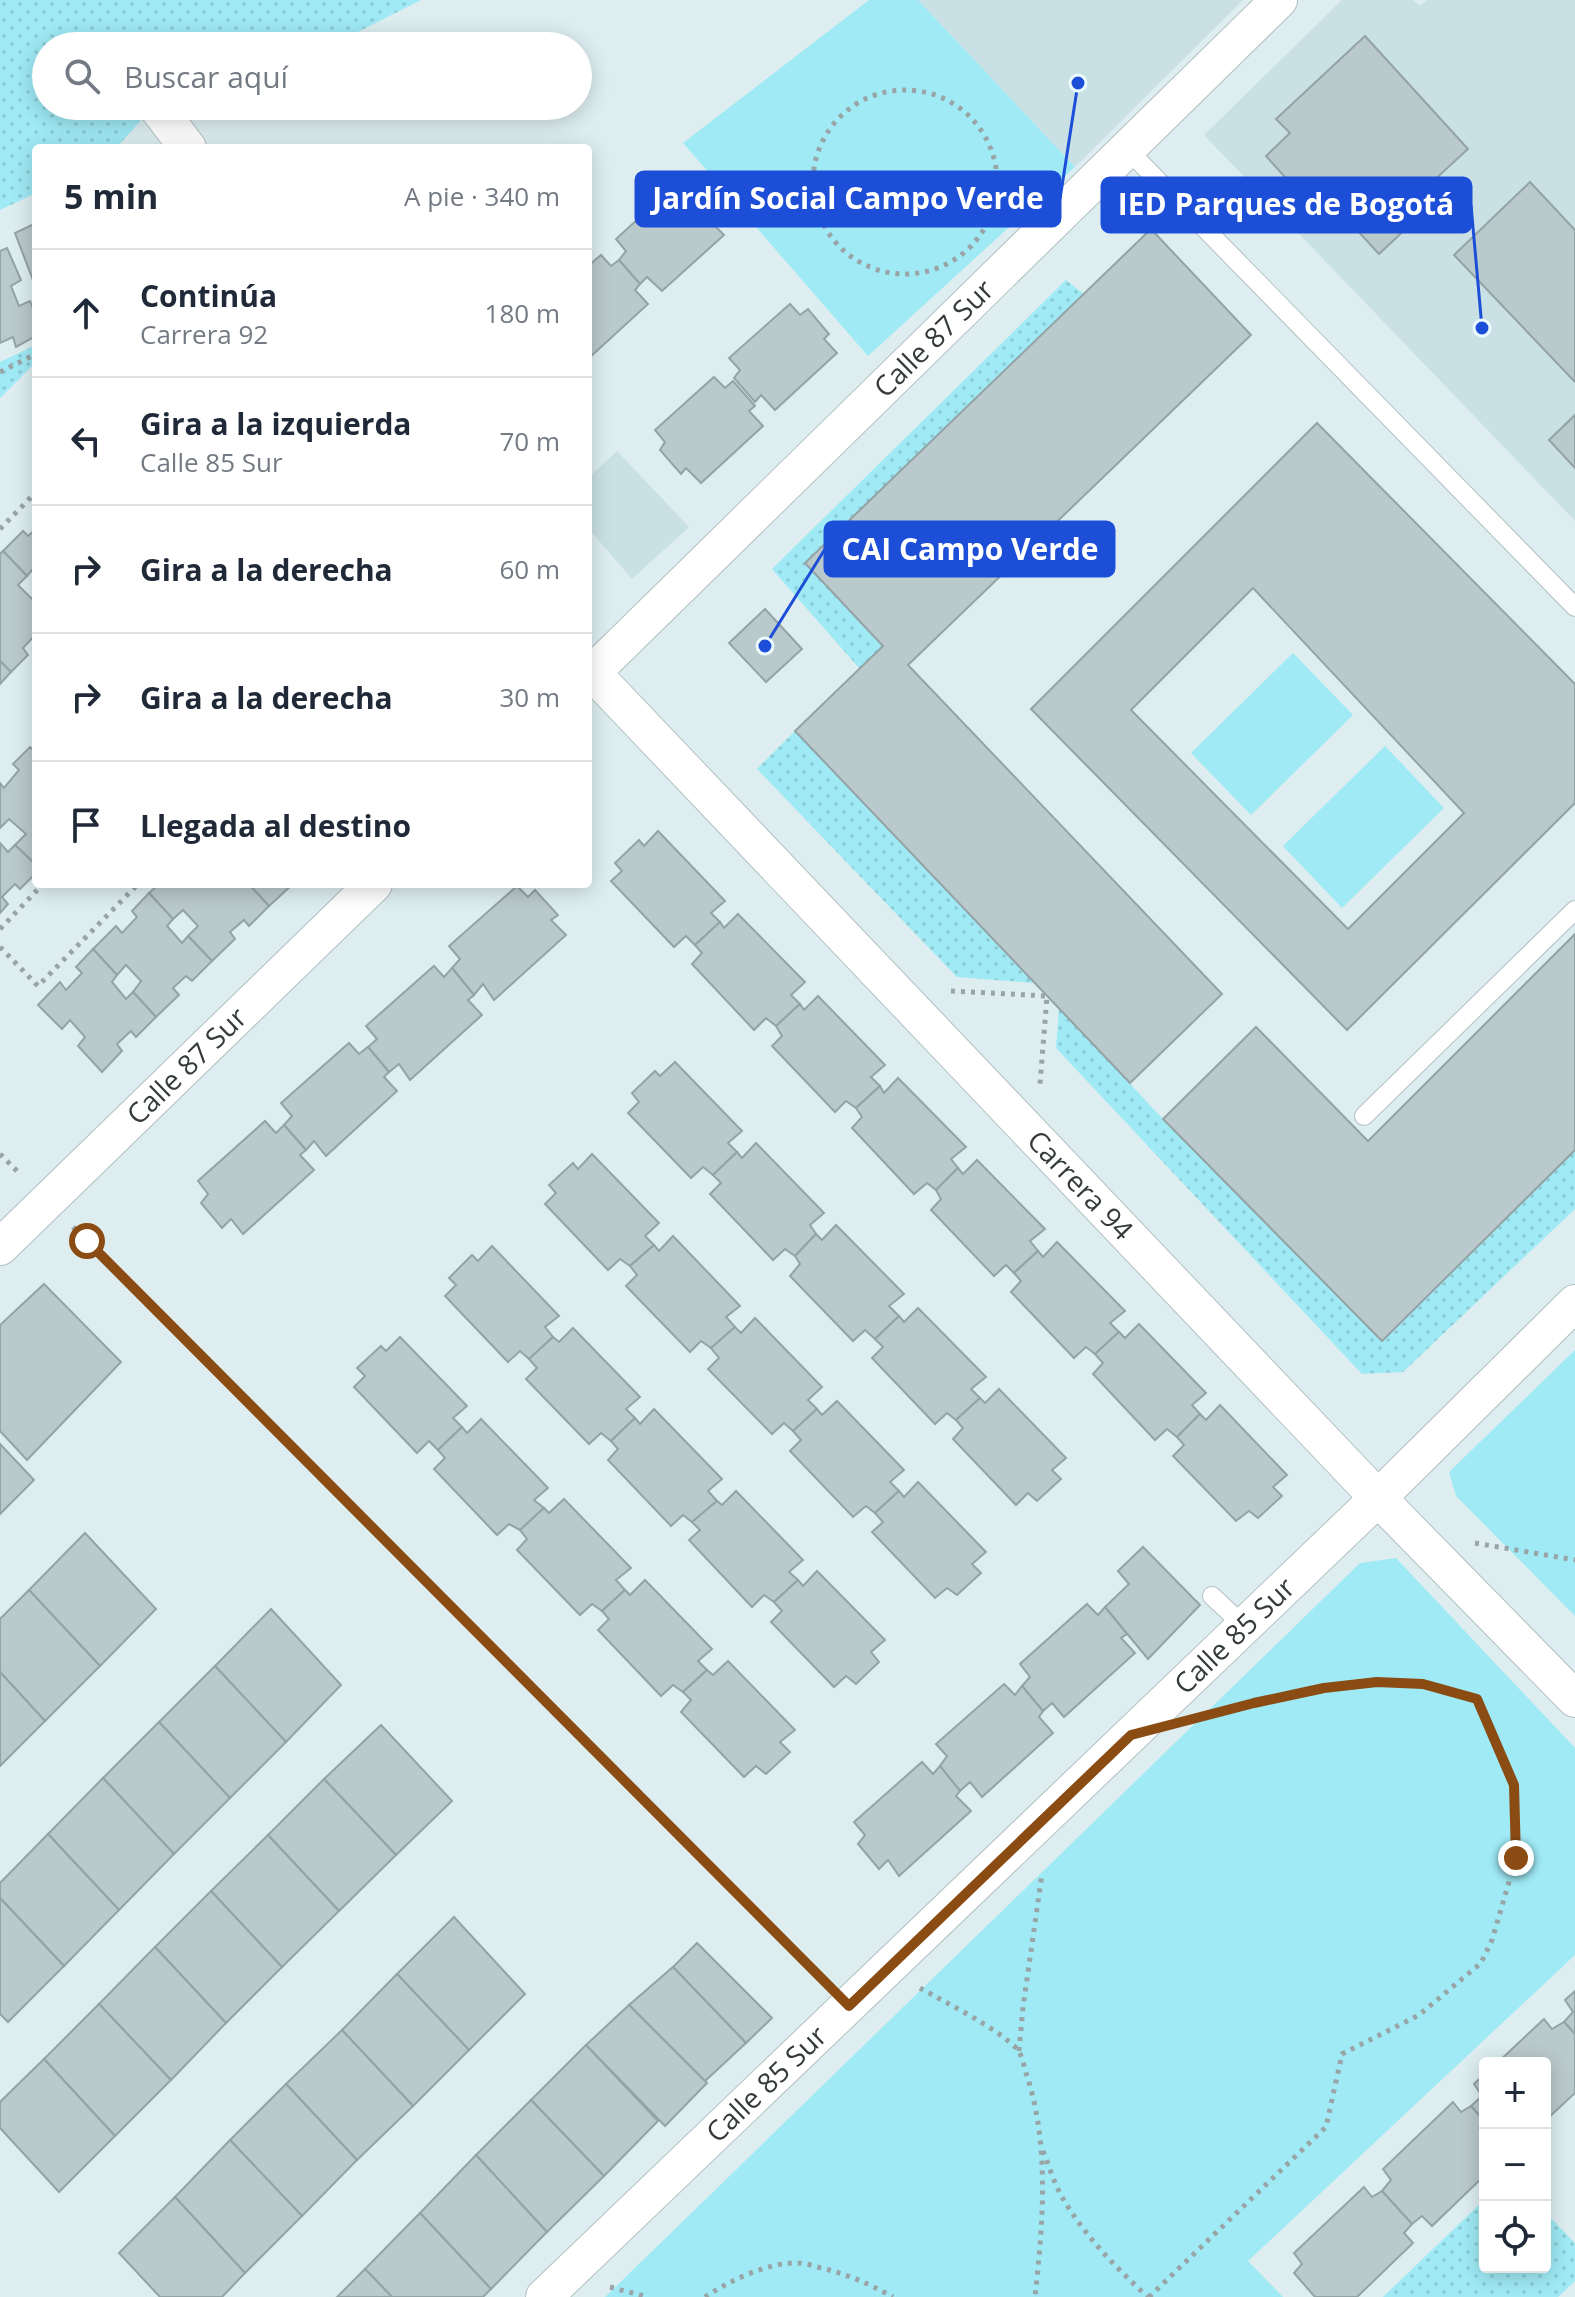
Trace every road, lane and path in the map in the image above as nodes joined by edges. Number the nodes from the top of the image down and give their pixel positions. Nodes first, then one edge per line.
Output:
1 (1279, 0) edge
2 (167, 120) edge
3 (185, 144) edge
4 (1127, 149) junction
5 (812, 184) junction
6 (994, 207) junction
7 (1039, 234) junction
8 (32, 356) edge
9 (0, 372) edge
10 (32, 496) edge
11 (0, 529) edge
12 (1575, 607) edge
13 (592, 669) edge
14 (592, 675) edge
15 (39, 888) edge
16 (134, 888) edge
17 (370, 888) edge
18 (1575, 910) edge
19 (0, 929) edge
20 (0, 947) edge
21 (951, 991) dead end
22 (1040, 1084) dead end
23 (1364, 1116) dead end
24 (0, 1154) edge
25 (47, 1201) junction
26 (0, 1247) edge
27 (1575, 1303) edge
28 (1378, 1498) junction
29 (1468, 1541) dead end
30 (1575, 1560) edge
31 (1212, 1596) dead end
32 (1244, 1626) junction
33 (1575, 1699) edge
34 (1208, 1715) dead end
35 (1053, 1810) junction
36 (887, 1969) junction
37 (849, 2006) junction
38 (1019, 2052) junction
39 (1041, 2147) junction
40 (544, 2297) edge
41 (705, 2297) edge
42 (893, 2297) edge
43 (1035, 2297) edge
44 (1148, 2297) edge

1 - 4 street, Calle 87 Sur
2 - 3 street
4 - 7 street, Calle 87 Sur
4 - 12 lane
5 - 6 path
5 - 6 path
5 - 6 path
6 - 7 path
7 - 13 street, Calle 87 Sur
8 - 9 path
10 - 11 path
14 - 28 street, Carrera 94
15 - 19 path
16 - 20 path
17 - 25 street, Calle 87 Sur
18 - 23 lane
21 - 22 path
24 - 25 path
25 - 26 street, Calle 87 Sur
25 - 37 path
27 - 28 street, Calle 85 Sur
28 - 32 street, Calle 85 Sur
28 - 33 street, Carrera 94
29 - 30 path
31 - 32 lane
32 - 35 street, Calle 85 Sur
34 - 44 path
35 - 36 street, Calle 85 Sur
35 - 38 path
36 - 37 street, Calle 85 Sur
36 - 38 path
37 - 40 street, Calle 85 Sur
38 - 39 path
39 - 43 path
39 - 44 path
41 - 42 path

